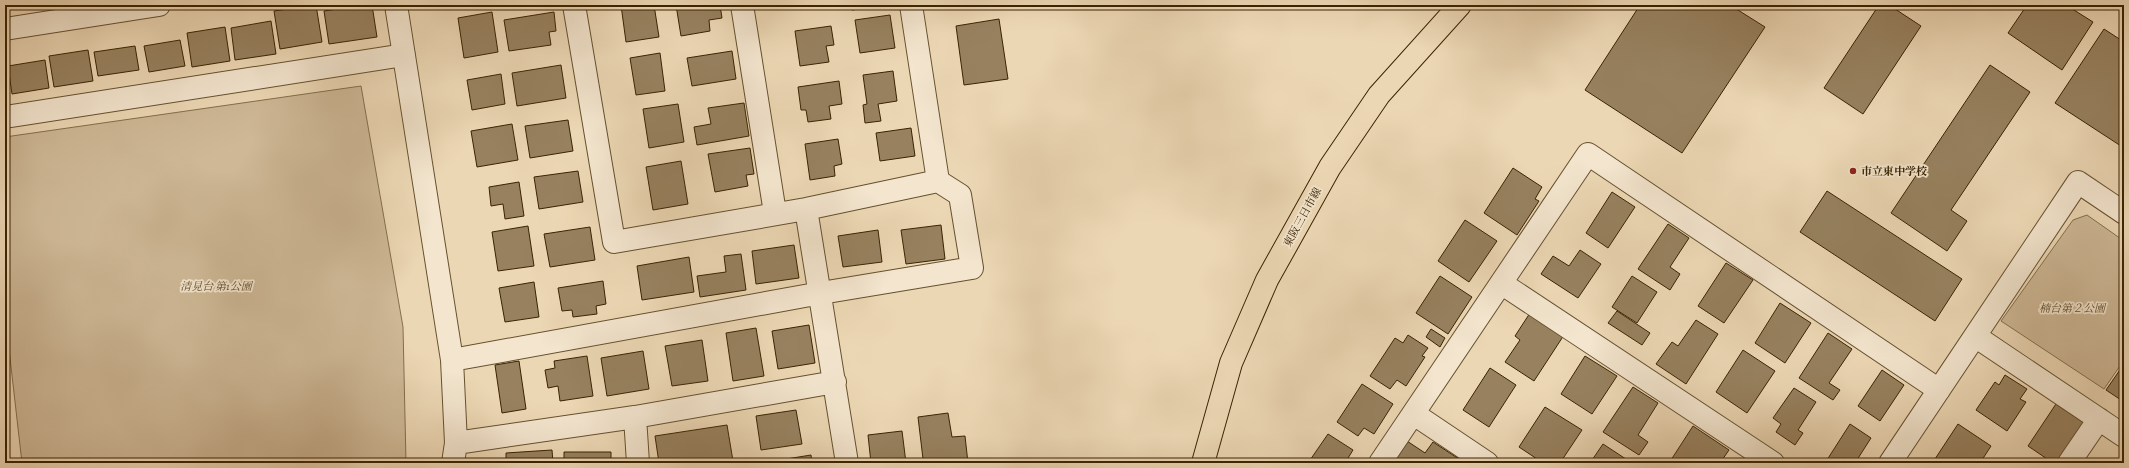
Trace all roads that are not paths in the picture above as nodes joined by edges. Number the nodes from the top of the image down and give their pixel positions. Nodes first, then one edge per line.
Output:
1 (159, 5) edge
2 (396, 5) edge
3 (574, 5) edge
4 (742, 5) edge
5 (911, 5) edge
6 (1460, 5) edge
7 (5, 29) edge
8 (404, 55) junction
9 (5, 117) edge
10 (938, 181) junction
11 (806, 208) junction
12 (775, 213) junction
13 (2124, 213) edge
14 (1501, 283) junction
15 (821, 293) junction
16 (1975, 336) junction
17 (452, 360) junction
18 (835, 382) junction
19 (1939, 390) junction
20 (1414, 414) junction
21 (635, 417) junction
22 (2099, 419) junction
23 (2124, 436) edge
24 (454, 453) edge
25 (638, 463) edge
26 (847, 463) edge
27 (1204, 463) edge
28 (1380, 463) edge
29 (1487, 463) edge
30 (1773, 463) edge
31 (1890, 463) edge
32 (2069, 463) edge

1 - 7 street
2 - 8 street
3 - 12 street
4 - 12 street
5 - 10 street
6 - 27 main road, 東阪三日市線
8 - 9 street
8 - 17 street
10 - 11 street
10 - 15 street
11 - 12 street
11 - 15 street
13 - 16 street
14 - 19 street
14 - 20 street
14 - 30 street
15 - 17 street
15 - 18 street
16 - 19 street
16 - 22 street
17 - 24 street
18 - 21 street
18 - 26 street
19 - 31 street
20 - 28 street
20 - 29 street
21 - 24 street
21 - 25 street
22 - 23 street
22 - 32 street

